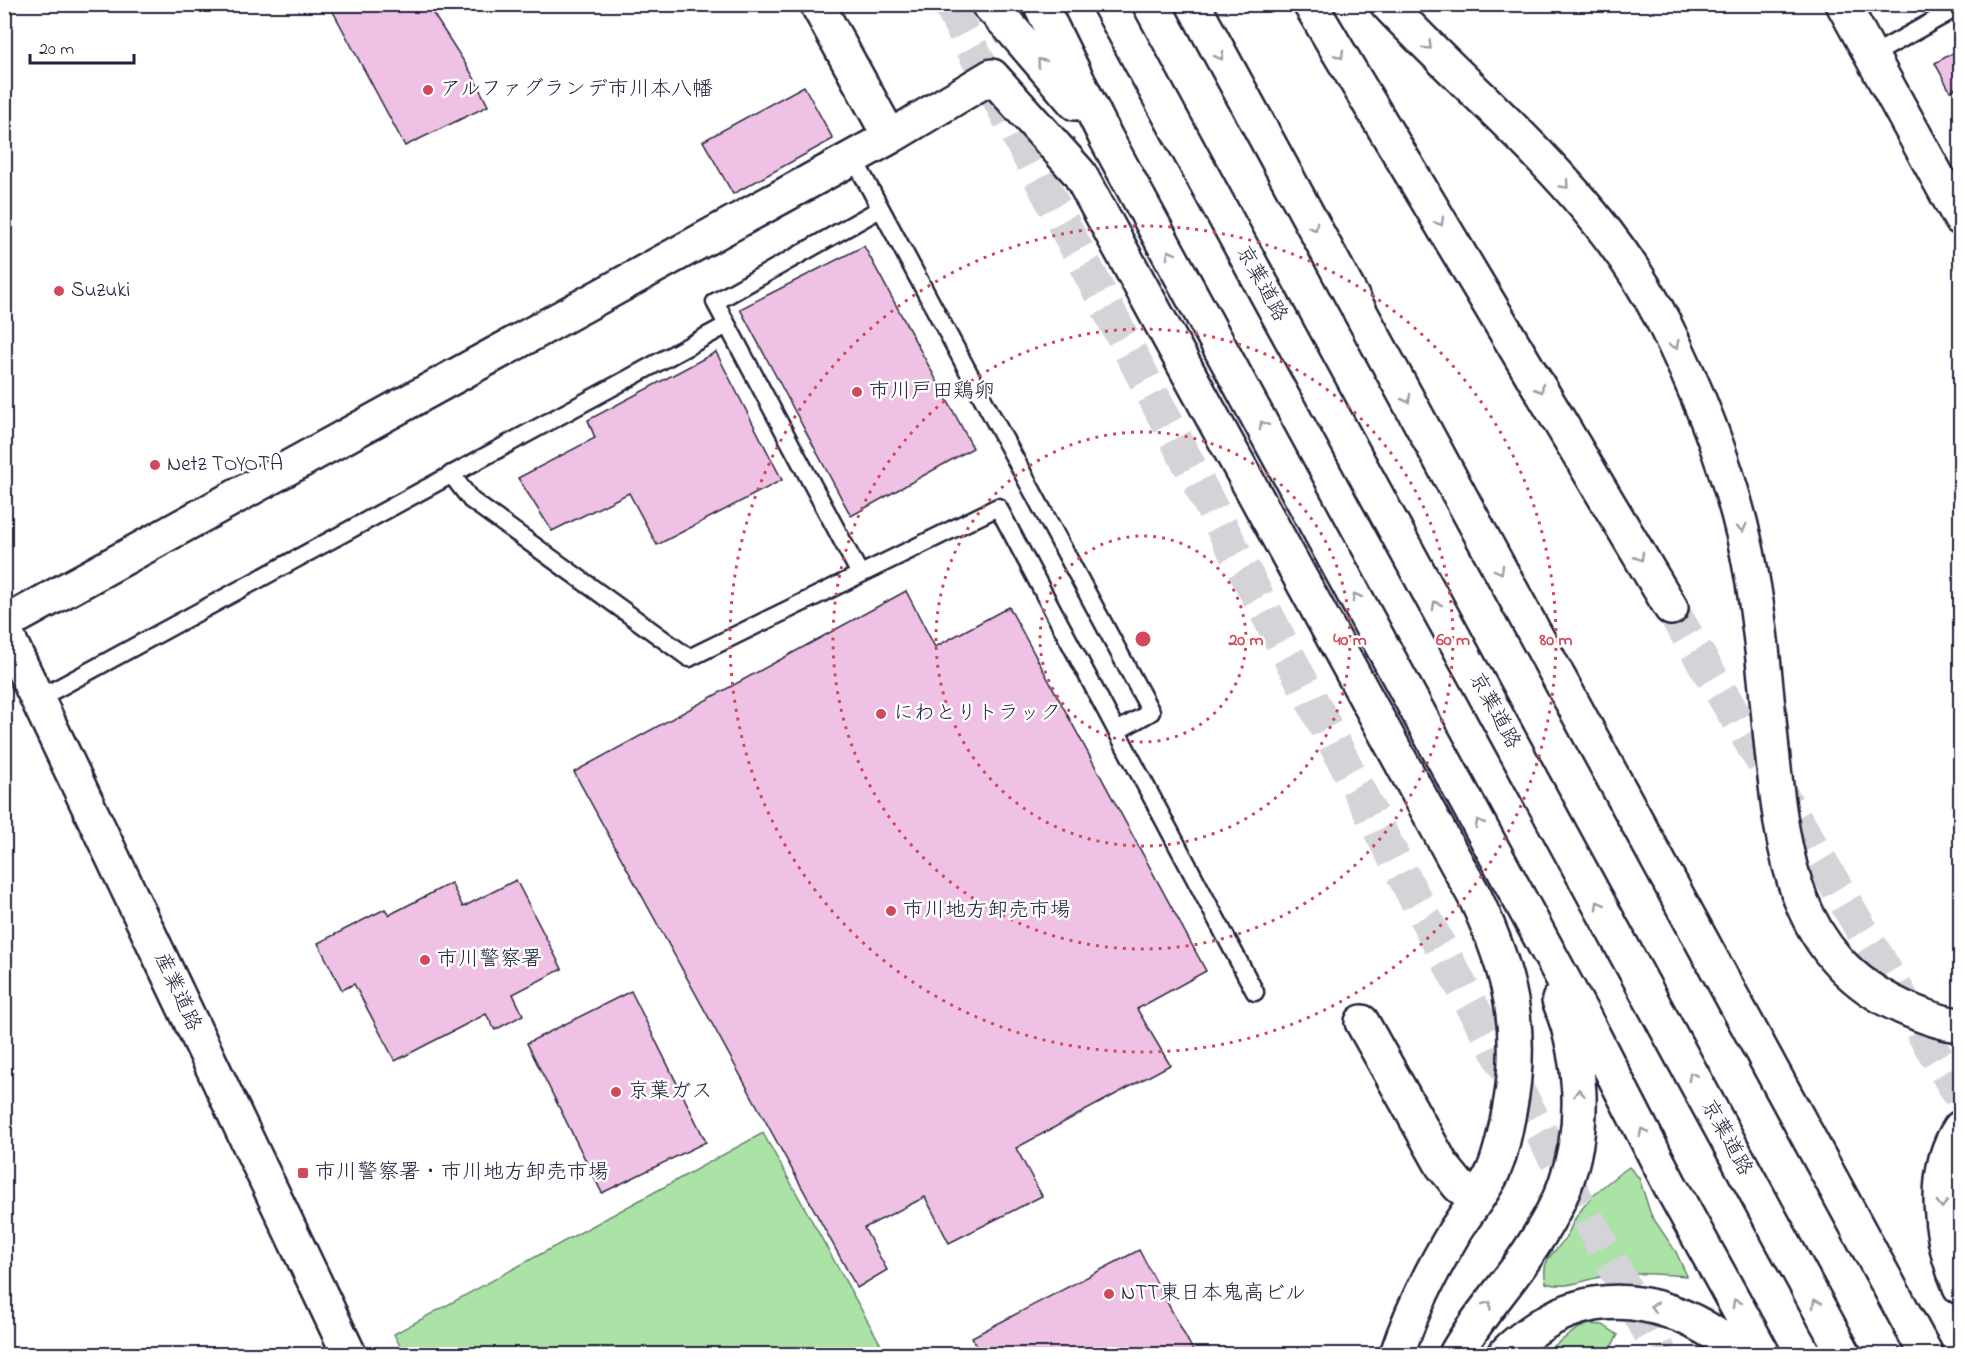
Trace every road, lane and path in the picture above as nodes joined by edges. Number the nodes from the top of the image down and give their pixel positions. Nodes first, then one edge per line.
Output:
1 (817, 4) edge
2 (988, 4) edge
3 (1040, 4) edge
4 (1109, 4) edge
5 (1192, 4) edge
6 (1310, 4) edge
7 (1387, 4) edge
8 (1843, 4) edge
9 (1960, 6) edge
10 (1871, 56) junction
11 (890, 137) junction
12 (1106, 138) junction
13 (853, 157) junction
14 (880, 209) junction
15 (1960, 218) edge
16 (727, 325) junction
17 (451, 474) junction
18 (860, 574) junction
19 (1671, 608) tunnel mouth
20 (4, 626) edge
21 (38, 699) junction
22 (1117, 731) junction
23 (1507, 874) junction
24 (1255, 992) dead end
25 (1362, 1022) dead end
26 (1960, 1025) edge
27 (1960, 1128) edge
28 (1477, 1199) junction
29 (1960, 1287) edge
30 (349, 1354) edge
31 (1397, 1354) edge
32 (1456, 1354) edge
33 (1505, 1354) edge
34 (1741, 1354) edge
35 (1763, 1354) edge
36 (1844, 1354) edge
37 (1926, 1354) edge

1 - 11 main road
12 -> 2 main road
3 - 12 main road
36 -> 4 main road, 京葉道路
5 -> 37 main road
6 -> 19 main road
7 -> 26 main road
8 - 10 main road
9 - 10 lane
10 - 15 main road
11 - 13 main road
11 - 28 main road
23 -> 12 main road
13 - 14 lane
13 - 20 main road
14 - 16 lane
14 - 22 lane
16 - 17 lane
16 - 18 lane
17 - 18 lane
17 - 21 lane
18 - 22 lane
20 - 21 main road, 産業道路
21 - 30 main road, 産業道路
22 - 24 lane
32 -> 23 main road
35 -> 23 main road
25 - 28 main road
27 -> 29 main road
28 - 31 main road
34 -> 33 main road

